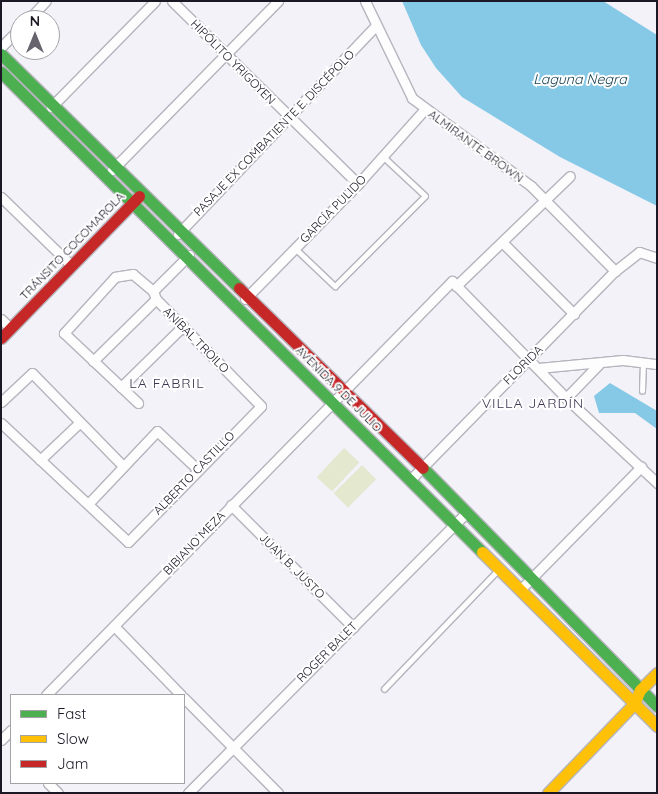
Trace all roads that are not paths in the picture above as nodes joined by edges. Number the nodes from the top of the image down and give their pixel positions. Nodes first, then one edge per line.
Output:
1 (156, 1) edge
2 (172, 1) edge
3 (278, 1) edge
4 (365, 1) edge
5 (376, 25) junction
6 (10, 39) edge
7 (1, 48) edge
8 (1, 54) edge
9 (226, 56) junction
10 (1, 72) edge
11 (53, 105) junction
12 (425, 109) junction
13 (44, 114) junction
14 (289, 118) junction
15 (382, 156) junction
16 (115, 167) junction
17 (570, 176) dead end
18 (105, 178) junction
19 (358, 184) junction
20 (141, 194) junction
21 (1, 197) edge
22 (544, 201) junction
23 (132, 203) junction
24 (180, 232) junction
25 (171, 241) junction
26 (502, 242) junction
27 (196, 248) junction
28 (296, 248) junction
29 (187, 257) junction
30 (657, 258) edge
31 (72, 266) junction
32 (615, 271) junction
33 (454, 284) junction
34 (154, 295) junction
35 (247, 297) junction
36 (238, 307) junction
37 (574, 314) junction
38 (1, 319) edge
39 (183, 326) junction
40 (10, 328) junction
41 (1, 338) edge
42 (529, 358) junction
43 (93, 360) junction
44 (600, 364) junction
45 (643, 364) junction
46 (657, 364) edge
47 (538, 368) junction
48 (121, 387) junction
49 (642, 391) dead end
50 (345, 393) junction
51 (566, 398) junction
52 (1, 402) edge
53 (334, 402) junction
54 (138, 404) dead end
55 (261, 406) joint
56 (1, 422) edge
57 (78, 424) junction
58 (40, 460) junction
59 (123, 466) junction
60 (641, 467) junction
61 (422, 468) junction
62 (197, 469) junction
63 (410, 480) junction
64 (657, 484) edge
65 (88, 504) junction
66 (231, 505) junction
67 (467, 512) junction
68 (454, 525) junction
69 (499, 568) junction
70 (530, 579) junction
71 (520, 590) junction
72 (114, 626) junction
73 (353, 627) junction
74 (657, 673) edge
75 (384, 689) dead end
76 (640, 690) junction
77 (47, 694) edge
78 (180, 694) edge
79 (185, 699) edge
80 (634, 704) junction
81 (657, 706) edge
82 (657, 726) edge
83 (232, 748) junction
84 (49, 784) edge
85 (58, 793) edge
86 (188, 793) edge
87 (278, 793) edge
88 (548, 793) edge

1 - 11 street
2 - 9 street, HIPÓLITO YRIGOYEN
3 - 9 street
4 - 5 street, ALMIRANTE BROWN
5 - 12 street, ALMIRANTE BROWN
5 - 14 street, PASAJE EX COMBATIENTE E. DISCÉPOLO
6 - 7 street
8 - 11 main road, AVENIDA 9 DE JULIO
9 - 14 street, HIPÓLITO YRIGOYEN
9 - 16 street
10 - 13 main road, AVENIDA 9 DE JULIO
11 - 13 street
11 - 16 main road, AVENIDA 9 DE JULIO
12 - 15 street, GARCÍA PULIDO
12 - 22 street, ALMIRANTE BROWN
13 - 18 main road, AVENIDA 9 DE JULIO
14 - 19 street, HIPÓLITO YRIGOYEN
14 - 24 street, PASAJE EX COMBATIENTE E. DISCÉPOLO
15 - 19 street, GARCÍA PULIDO
15 - 28 lane
16 - 18 street
16 - 20 main road, AVENIDA 9 DE JULIO
17 - 22 street, BIBIANO MEZA
18 - 23 main road, AVENIDA 9 DE JULIO
19 - 28 street, GARCÍA PULIDO
20 - 23 main road, TRÁNSITO COCOMAROLA
20 - 24 main road, AVENIDA 9 DE JULIO
21 - 31 street
22 - 26 street, BIBIANO MEZA
22 - 32 street, ALMIRANTE BROWN
23 - 25 main road, AVENIDA 9 DE JULIO
23 - 31 main road, TRÁNSITO COCOMAROLA
24 - 25 street, PASAJE EX COMBATIENTE E. DISCÉPOLO
24 - 27 main road, AVENIDA 9 DE JULIO
25 - 29 main road, AVENIDA 9 DE JULIO
26 - 33 street, BIBIANO MEZA
26 - 37 street
27 - 29 street
27 - 35 main road, AVENIDA 9 DE JULIO
28 - 35 street, GARCÍA PULIDO
29 - 34 street
29 - 36 main road, AVENIDA 9 DE JULIO
30 - 32 street, FLORIDA
31 - 40 main road, TRÁNSITO COCOMAROLA
32 - 37 street, FLORIDA
33 - 42 street
33 - 50 street, BIBIANO MEZA
34 - 39 street, ANÍBAL TROILO
34 - 43 street
34 - 43 street, ANÍBAL TROILO
35 - 36 street, GARCÍA PULIDO
35 - 50 main road, AVENIDA 9 DE JULIO
36 - 53 main road, AVENIDA 9 DE JULIO
37 - 42 street, FLORIDA
38 - 40 street
39 - 48 street
39 - 55 street, ANÍBAL TROILO
40 - 41 main road, TRÁNSITO COCOMAROLA
42 - 47 street
42 - 61 street, FLORIDA
43 - 48 street
44 - 45 street
44 - 47 street
44 - 51 street
45 - 46 street
45 - 49 lane
47 - 51 street
48 - 54 street
50 - 53 street, BIBIANO MEZA
50 - 61 main road, AVENIDA 9 DE JULIO
51 - 60 street
52 - 57 street
53 - 63 main road, AVENIDA 9 DE JULIO
53 - 66 street, BIBIANO MEZA
55 - 62 street, ALBERTO CASTILLO
56 - 58 street
57 - 58 street
57 - 59 street
58 - 65 street
59 - 62 street
59 - 65 street
60 - 64 street
60 - 70 street
61 - 63 street, FLORIDA
61 - 67 main road, AVENIDA 9 DE JULIO
62 - 65 street, ALBERTO CASTILLO
63 - 68 main road, AVENIDA 9 DE JULIO
66 - 72 street, BIBIANO MEZA
66 - 73 street, JUAN B. JUSTO
67 - 68 street, ROGER BALET
67 - 70 main road, AVENIDA 9 DE JULIO
68 - 69 main road, AVENIDA 9 DE JULIO
68 - 73 street, ROGER BALET
69 - 71 main road, AVENIDA 9 DE JULIO
69 - 75 lane
70 - 71 street
70 - 76 main road, AVENIDA 9 DE JULIO
71 - 80 main road, AVENIDA 9 DE JULIO
72 - 77 street, BIBIANO MEZA
72 - 78 street
73 - 83 street, ROGER BALET
74 - 76 main road
76 - 80 main road
76 - 81 main road, AVENIDA 9 DE JULIO
79 - 83 street
80 - 82 main road, AVENIDA 9 DE JULIO
80 - 88 main road
83 - 86 street, ROGER BALET
83 - 87 street
84 - 85 street

